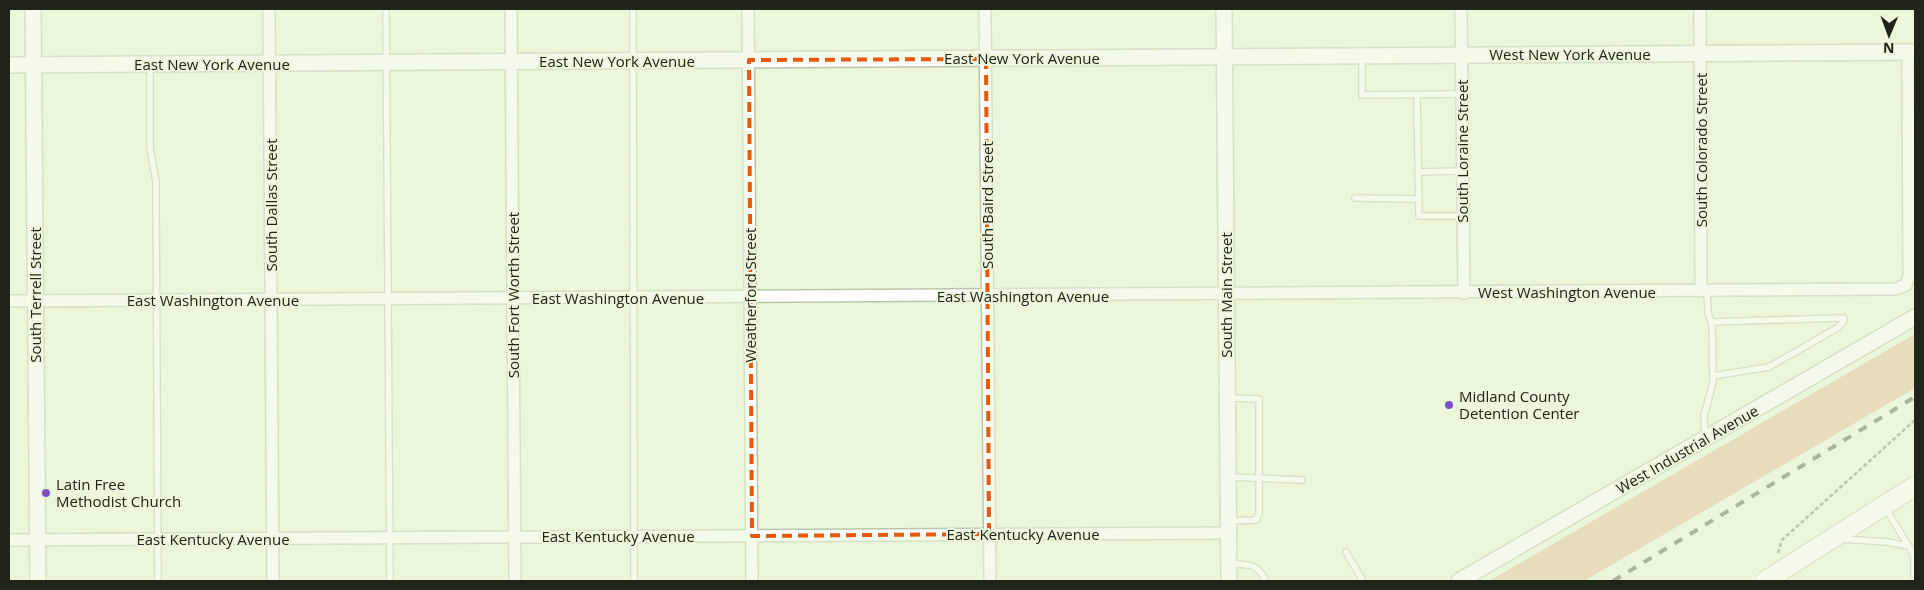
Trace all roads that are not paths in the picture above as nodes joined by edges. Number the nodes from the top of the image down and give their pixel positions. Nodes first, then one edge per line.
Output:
1 (33, 9) edge
2 (270, 9) edge
3 (386, 9) edge
4 (511, 9) edge
5 (633, 9) edge
6 (748, 9) edge
7 (986, 9) edge
8 (1224, 9) edge
9 (1461, 9) edge
10 (1700, 9) edge
11 (1912, 52) edge
12 (1700, 53) junction
13 (1462, 55) junction
14 (1224, 56) junction
15 (1362, 56) junction
16 (986, 58) junction
17 (749, 60) junction
18 (511, 61) junction
19 (634, 61) junction
20 (385, 62) junction
21 (270, 63) junction
22 (150, 64) junction
23 (9, 65) edge
24 (34, 65) junction
25 (1462, 94) junction
26 (1417, 95) junction
27 (1462, 171) junction
28 (1418, 172) junction
29 (1354, 198) dead end
30 (1418, 199) junction
31 (1462, 216) junction
32 (1704, 291) junction
33 (1464, 293) junction
34 (1226, 294) junction
35 (988, 297) junction
36 (632, 298) junction
37 (750, 298) junction
38 (388, 299) junction
39 (513, 299) junction
40 (271, 300) junction
41 (9, 301) edge
42 (36, 301) junction
43 (156, 301) junction
44 (1915, 317) edge
45 (1711, 322) junction
46 (1712, 376) junction
47 (1227, 398) junction
48 (1705, 438) junction
49 (1228, 477) junction
50 (1260, 478) junction
51 (1302, 480) dead end
52 (1915, 486) edge
53 (1890, 501) junction
54 (1228, 527) junction
55 (989, 534) junction
56 (635, 536) junction
57 (752, 536) junction
58 (515, 537) junction
59 (273, 538) junction
60 (390, 538) junction
61 (157, 539) junction
62 (1832, 539) junction
63 (9, 540) edge
64 (37, 540) junction
65 (1908, 546) junction
66 (1346, 552) dead end
67 (1229, 564) junction
68 (1768, 580) edge
69 (38, 581) edge
70 (158, 581) edge
71 (273, 581) edge
72 (390, 581) edge
73 (515, 581) edge
74 (634, 581) edge
75 (752, 581) edge
76 (990, 581) edge
77 (1229, 581) edge
78 (1266, 581) edge
79 (1363, 581) edge
80 (1459, 581) edge
81 (1914, 581) edge

1 - 24 street, South Terrell Street
2 - 21 street, South Dallas Street
3 - 20 lane
4 - 18 street, South Fort Worth Street
5 - 19 lane
6 - 17 street, Weatherford Street
7 - 16 street, South Baird Street
8 - 14 street, South Main Street
9 - 13 street, South Loraine Street
10 - 12 street, South Colorado Street
11 - 12 street, West New York Avenue
11 - 32 street, West Washington Avenue
12 - 13 street, West New York Avenue
12 - 32 street, South Colorado Street
13 - 15 street, West New York Avenue
13 - 25 street, South Loraine Street
14 - 15 street, West New York Avenue
14 - 16 street, East New York Avenue
14 - 34 street, South Main Street
15 - 26 lane
16 - 17 street, East New York Avenue
16 - 35 street, South Baird Street
17 - 19 street, East New York Avenue
17 - 37 street, Weatherford Street
18 - 19 street, East New York Avenue
18 - 20 street, East New York Avenue
18 - 39 street, South Fort Worth Street
19 - 36 lane
20 - 21 street, East New York Avenue
20 - 38 lane
21 - 22 street, East New York Avenue
21 - 40 street, South Dallas Street
22 - 24 street, East New York Avenue
22 - 43 lane
23 - 24 street, East New York Avenue
24 - 42 street, South Terrell Street
25 - 26 lane
25 - 27 street, South Loraine Street
26 - 28 lane
27 - 28 lane
27 - 31 street, South Loraine Street
28 - 30 lane
29 - 30 lane
30 - 31 lane
31 - 33 street, South Loraine Street
32 - 33 street, West Washington Avenue
32 - 45 lane
33 - 34 street, West Washington Avenue
34 - 35 street, East Washington Avenue
34 - 47 street, South Main Street
35 - 37 street, East Washington Avenue
35 - 55 street, South Baird Street
36 - 37 street, East Washington Avenue
36 - 39 street, East Washington Avenue
36 - 56 lane
37 - 57 street, Weatherford Street
38 - 39 street, East Washington Avenue
38 - 40 street, East Washington Avenue
38 - 60 lane
39 - 58 street, South Fort Worth Street
40 - 43 street, East Washington Avenue
40 - 59 street, South Dallas Street
41 - 42 street, East Washington Avenue
42 - 43 street, East Washington Avenue
42 - 64 street, South Terrell Street
43 - 61 lane
44 - 48 street, West Industrial Avenue
45 - 46 lane
45 - 46 lane
46 - 48 lane
47 - 49 street, South Main Street
47 - 50 lane
48 - 80 street, West Industrial Avenue
49 - 50 lane
49 - 54 street, South Main Street
50 - 51 lane
50 - 54 lane
52 - 53 main road
53 - 62 main road
53 - 65 lane
54 - 55 street, East Kentucky Avenue
54 - 67 street, South Main Street
55 - 57 street, East Kentucky Avenue
55 - 76 street, South Baird Street
56 - 57 street, East Kentucky Avenue
56 - 58 street, East Kentucky Avenue
56 - 74 lane
57 - 75 street, Weatherford Street
58 - 60 street, East Kentucky Avenue
58 - 73 street, South Fort Worth Street
59 - 60 street, East Kentucky Avenue
59 - 61 street, East Kentucky Avenue
59 - 71 street, South Dallas Street
60 - 72 lane
61 - 64 street, East Kentucky Avenue
61 - 70 lane
62 - 65 lane
62 - 68 main road
63 - 64 street, East Kentucky Avenue
64 - 69 street, South Terrell Street
65 - 81 lane
66 - 79 lane
67 - 77 street, South Main Street
67 - 78 lane

